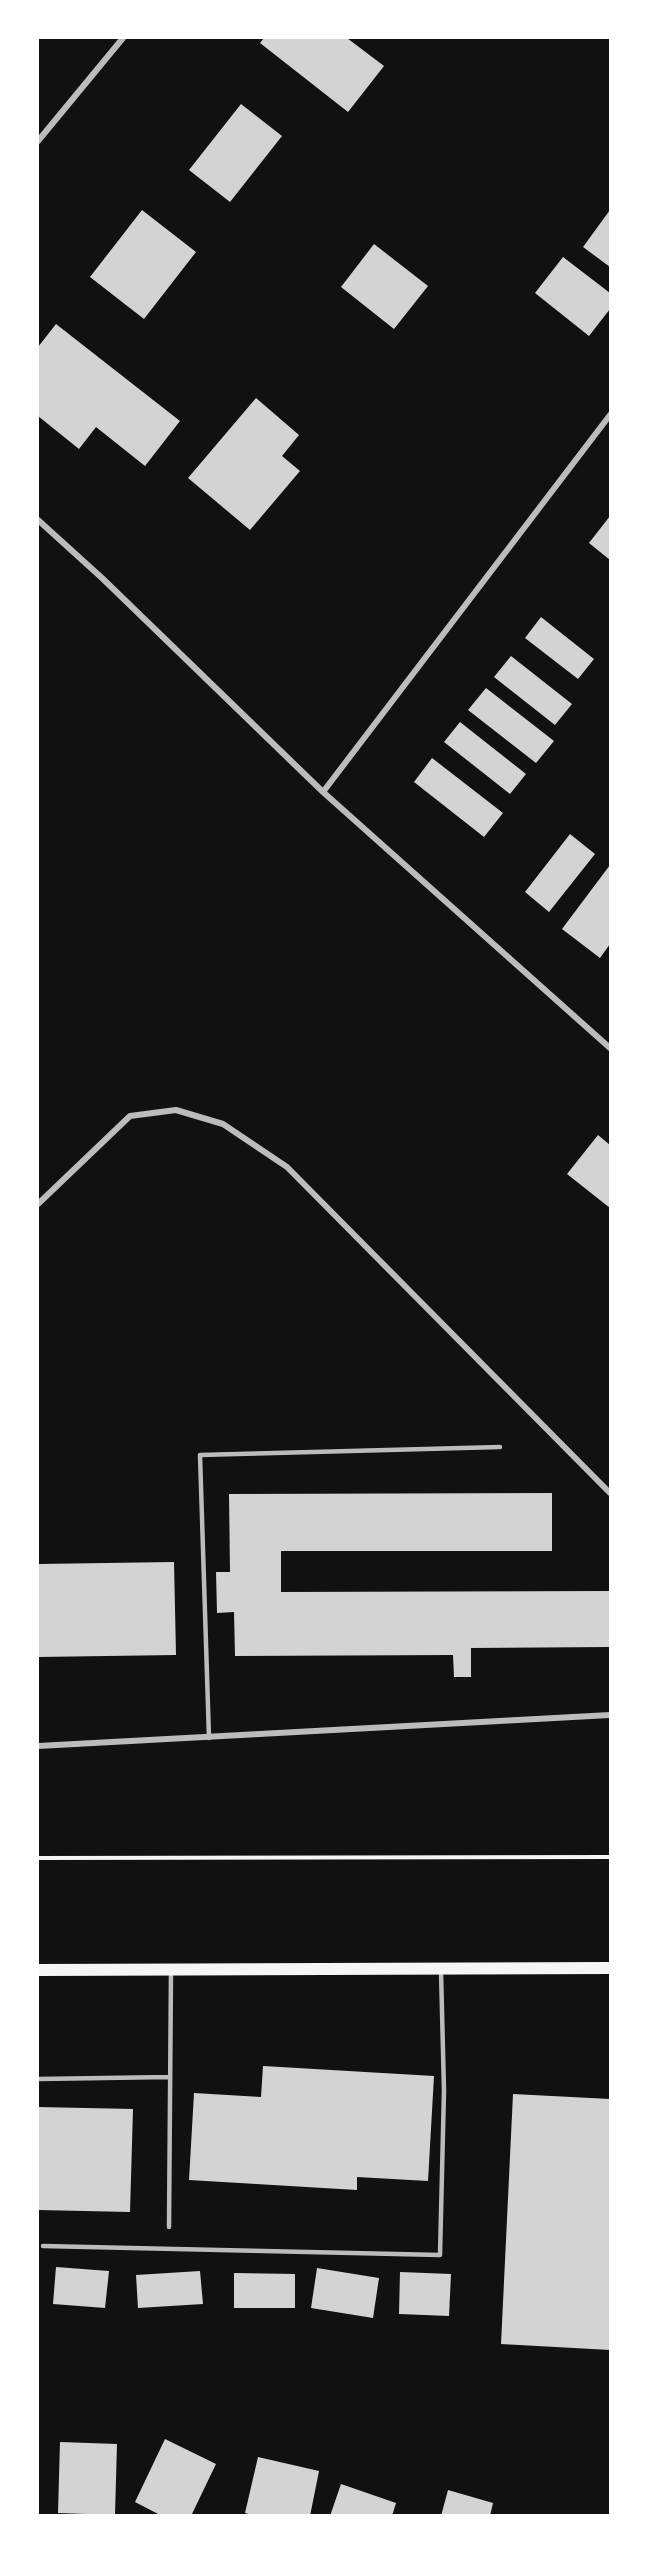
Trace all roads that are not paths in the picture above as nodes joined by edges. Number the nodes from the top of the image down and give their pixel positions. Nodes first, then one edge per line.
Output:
1 (123, 38) edge
2 (38, 141) edge
3 (610, 415) edge
4 (38, 520) edge
5 (323, 792) junction
6 (610, 1048) edge
7 (38, 1204) edge
8 (500, 1447) dead end
9 (610, 1493) edge
10 (610, 1714) edge
11 (209, 1738) junction
12 (38, 1746) edge
13 (441, 1968) junction
14 (610, 1968) edge
15 (171, 1969) junction
16 (38, 1970) edge
17 (170, 2077) junction
18 (38, 2079) edge
19 (169, 2226) dead end
20 (43, 2246) dead end

1 - 2 street
3 - 5 street
4 - 5 street
5 - 6 street
7 - 9 street
8 - 11 lane
10 - 11 street
11 - 12 street
13 - 14 main road
13 - 15 main road
13 - 20 lane
15 - 16 main road
15 - 17 lane
17 - 18 lane
17 - 19 lane

